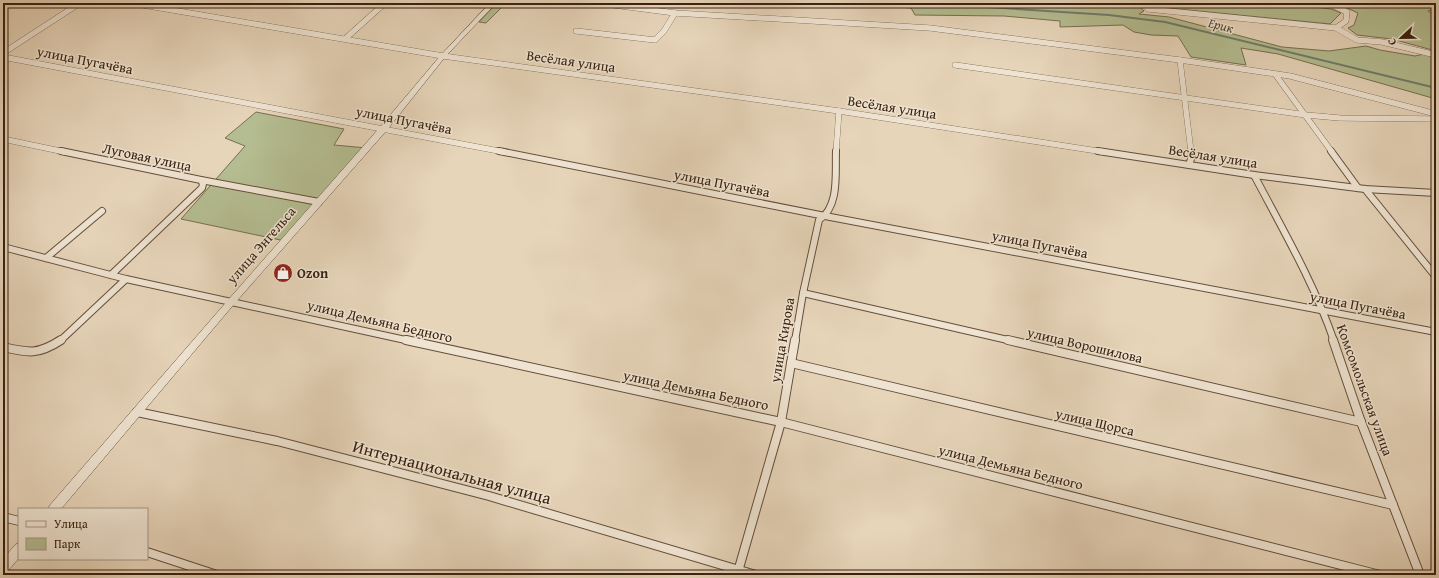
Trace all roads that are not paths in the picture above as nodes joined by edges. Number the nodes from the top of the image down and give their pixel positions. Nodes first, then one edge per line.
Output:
1 (80, 3) edge
2 (131, 3) edge
3 (385, 3) edge
4 (493, 3) edge
5 (598, 3) edge
6 (1142, 3) edge
7 (1308, 3) edge
8 (675, 13) junction
9 (1336, 28) junction
10 (576, 31) dead end
11 (346, 38) junction
12 (3, 53) edge
13 (1436, 55) edge
14 (443, 56) junction
15 (3, 57) edge
16 (1180, 60) junction
17 (955, 65) dead end
18 (1275, 74) junction
19 (1184, 97) junction
20 (839, 111) junction
21 (1436, 114) edge
22 (1306, 115) junction
23 (1436, 119) edge
24 (384, 128) junction
25 (3, 140) edge
26 (1189, 164) junction
27 (1254, 175) junction
28 (202, 180) junction
29 (1362, 189) junction
30 (1436, 193) edge
31 (319, 202) junction
32 (102, 211) dead end
33 (825, 216) junction
34 (3, 247) edge
35 (46, 258) junction
36 (111, 275) junction
37 (1436, 277) edge
38 (126, 278) junction
39 (803, 293) junction
40 (232, 301) junction
41 (1322, 310) junction
42 (1436, 332) edge
43 (3, 347) edge
44 (791, 363) junction
45 (137, 412) junction
46 (781, 422) junction
47 (1361, 422) junction
48 (1393, 506) junction
49 (55, 508) edge
50 (3, 517) edge
51 (18, 521) edge
52 (18, 550) edge
53 (148, 552) edge
54 (3, 568) edge
55 (737, 572) edge
56 (217, 575) edge
57 (756, 575) edge
58 (1380, 575) edge
59 (1420, 575) edge

1 - 12 street
2 - 11 street, Весёлая улица
3 - 11 street
4 - 14 street, улица Энгельса
5 - 8 street
6 - 9 street
7 - 9 street
8 - 10 street
8 - 16 street
9 - 13 street
11 - 14 street, Весёлая улица
14 - 20 street, Весёлая улица
14 - 24 street, улица Энгельса
15 - 24 street, улица Пугачёва
16 - 18 street
16 - 19 street
17 - 19 street
18 - 21 street
18 - 22 street
19 - 22 street
19 - 26 street
20 - 26 street, Весёлая улица
20 - 33 street, улица Кирова
22 - 23 street
22 - 29 street
24 - 31 street, улица Энгельса
24 - 33 street, улица Пугачёва
25 - 28 street, Луговая улица
26 - 27 street, Весёлая улица
27 - 29 street, Весёлая улица
27 - 41 street, Комсомольская улица
28 - 31 street
28 - 36 street, Луговая улица
29 - 30 street, Весёлая улица
29 - 37 street
31 - 40 street, улица Энгельса
32 - 35 street
33 - 39 street, улица Кирова
33 - 41 street, улица Пугачёва
34 - 35 street, улица Демьяна Бедного
35 - 36 street, улица Демьяна Бедного
36 - 38 street, улица Демьяна Бедного
38 - 40 street, улица Демьяна Бедного
38 - 43 street
39 - 44 street, улица Кирова
39 - 47 street, улица Ворошилова
40 - 45 street, улица Энгельса
40 - 46 street, улица Демьяна Бедного
41 - 42 street, улица Пугачёва
41 - 47 street, Комсомольская улица
44 - 46 street, улица Кирова
44 - 48 street, улица Щорса
45 - 49 street, улица Энгельса
45 - 55 street, Интернациональная улица
46 - 55 street, улица Кирова
46 - 58 street, улица Демьяна Бедного
47 - 48 street, Комсомольская улица
48 - 59 street, Комсомольская улица
50 - 51 street
52 - 54 street
53 - 56 street
55 - 57 street, Интернациональная улица

